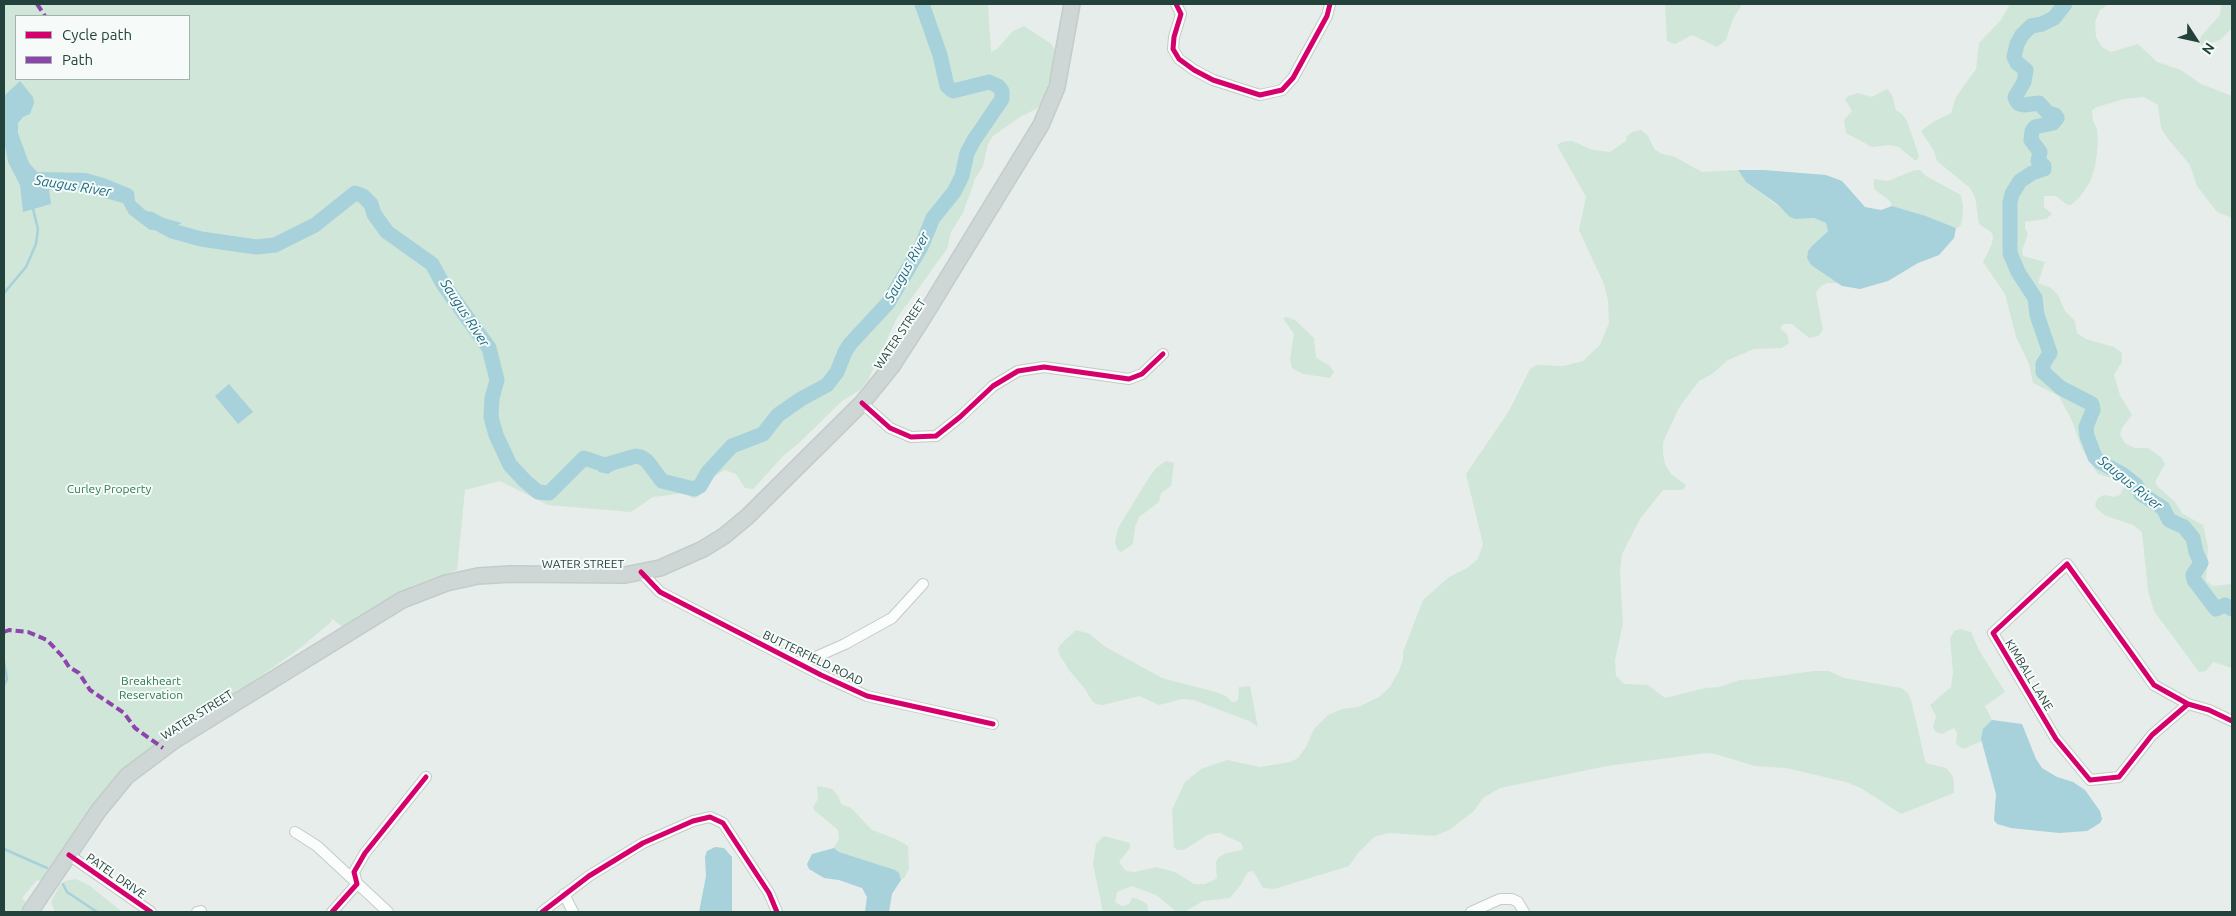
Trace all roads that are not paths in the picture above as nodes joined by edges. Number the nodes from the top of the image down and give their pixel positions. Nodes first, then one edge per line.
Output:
1 (1072, 4) edge
2 (1176, 4) edge
3 (1330, 4) edge
4 (1163, 354) dead end
5 (862, 403) junction
6 (641, 572) junction
7 (923, 584) dead end
8 (800, 664) junction
9 (2188, 704) junction
10 (2232, 721) edge
11 (993, 724) dead end
12 (426, 778) dead end
13 (295, 832) dead end
14 (69, 856) junction
15 (357, 884) junction
16 (564, 894) junction
17 (29, 912) edge
18 (151, 912) edge
19 (332, 912) edge
20 (388, 912) edge
21 (542, 912) edge
22 (573, 912) edge
23 (777, 912) edge
24 (1471, 912) edge
25 (1524, 912) edge

1 - 5 main road, WATER STREET
2 - 3 street
4 - 5 street
5 - 6 main road, WATER STREET
6 - 8 street, BUTTERFIELD ROAD
6 - 14 main road, WATER STREET
7 - 8 street
8 - 11 street, BUTTERFIELD ROAD
9 - 9 street, KIMBALL LANE
9 - 10 street, KIMBALL LANE
12 - 15 street
13 - 15 street
14 - 17 main road, WATER STREET
14 - 18 street, PATEL DRIVE
15 - 19 street
15 - 20 street
16 - 21 street
16 - 22 street
16 - 23 street
24 - 25 street

